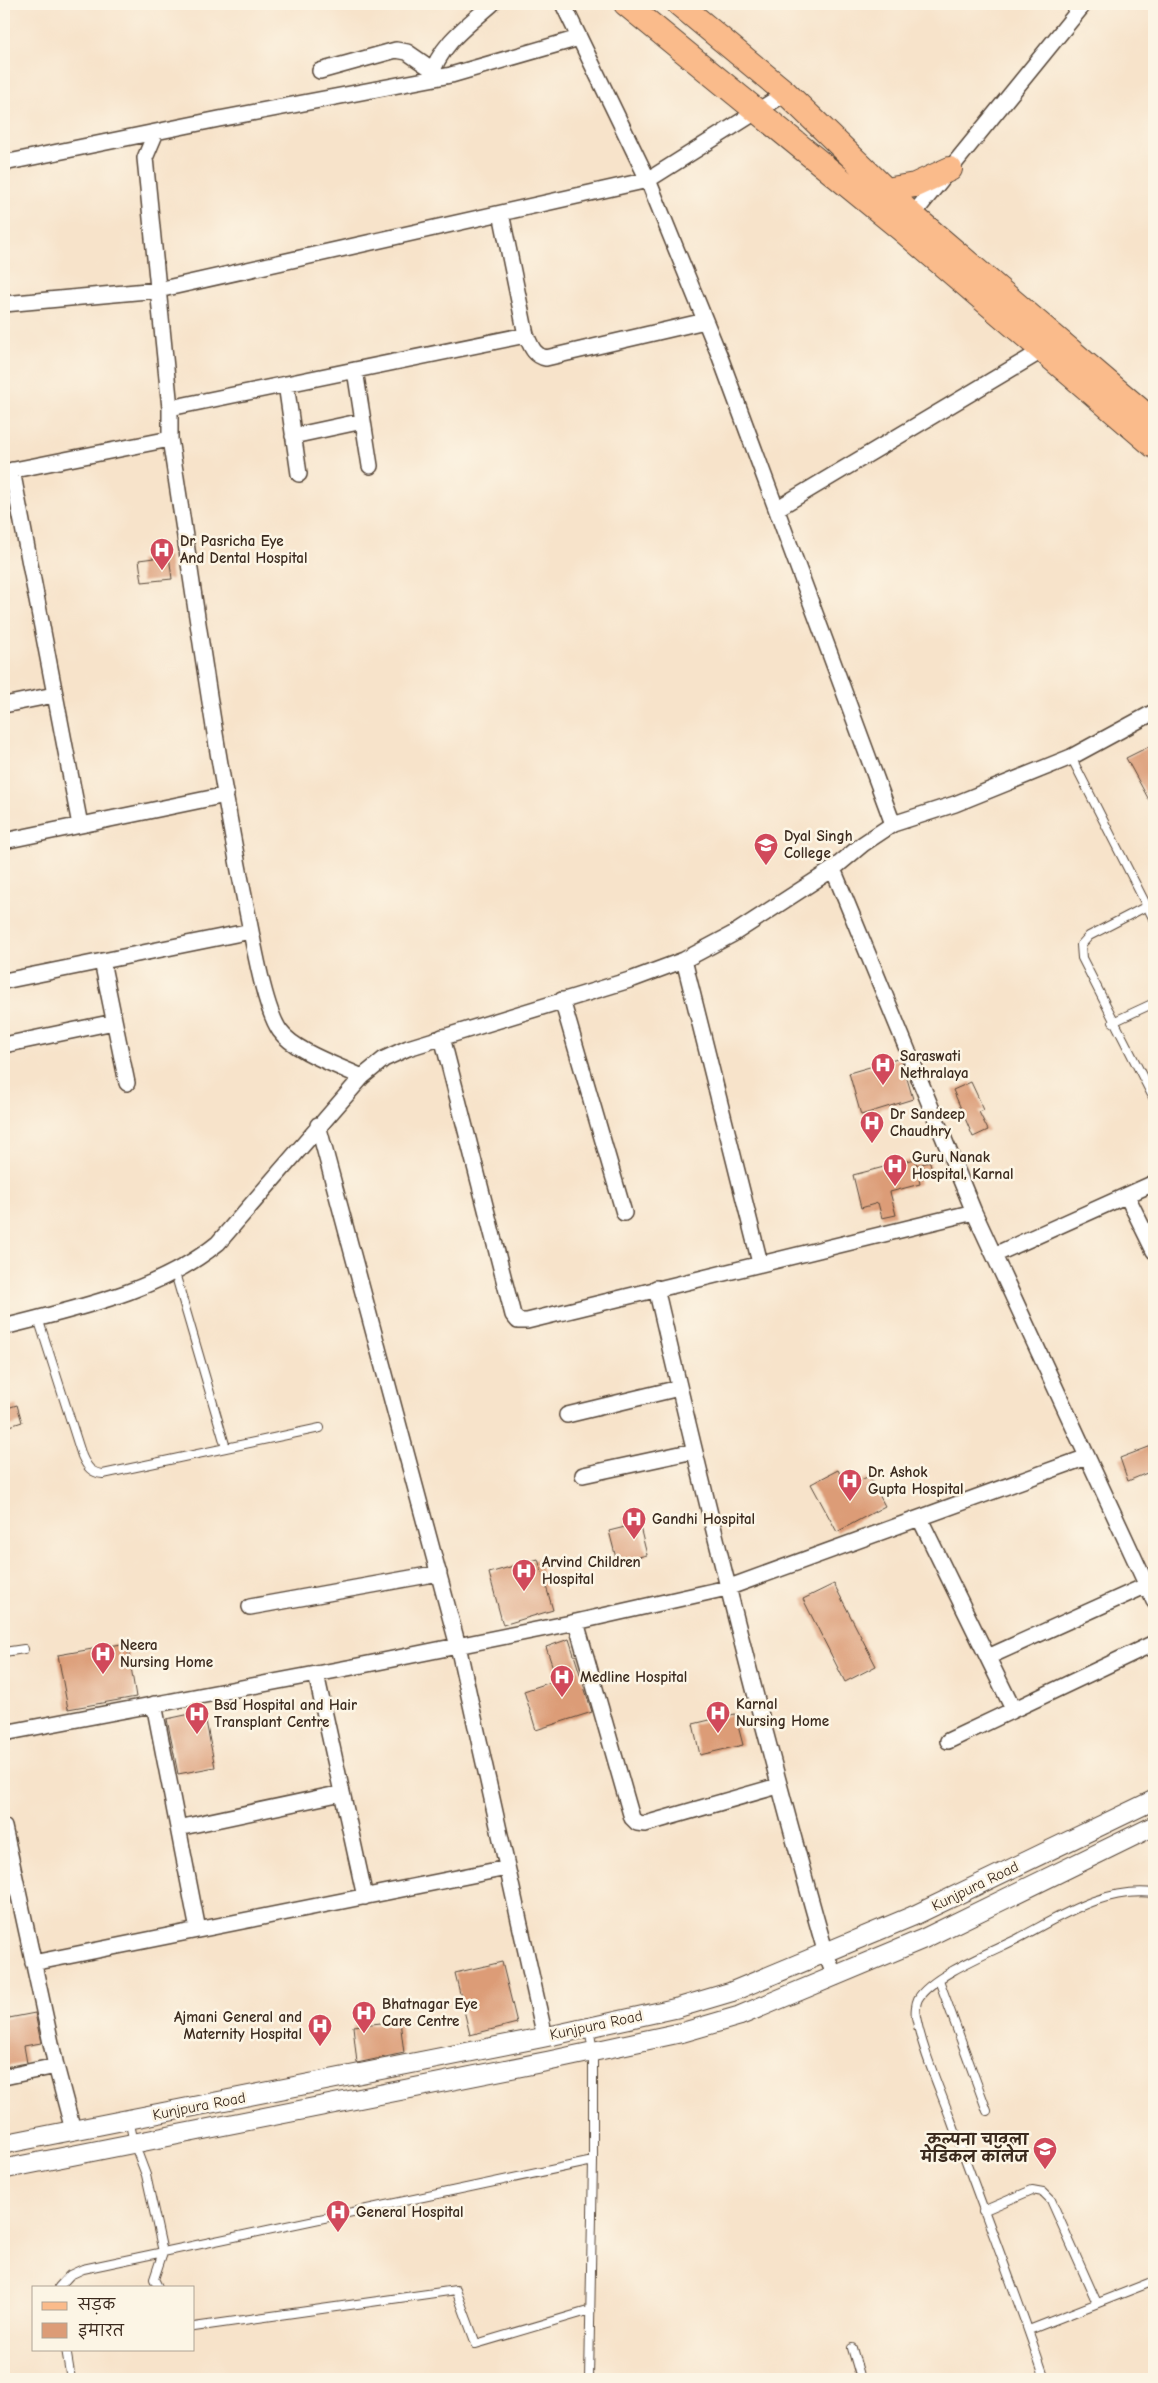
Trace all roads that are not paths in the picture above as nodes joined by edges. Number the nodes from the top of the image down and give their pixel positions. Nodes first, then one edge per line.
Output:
1 (492, 4) edge
2 (563, 4) edge
3 (679, 4) edge
4 (1084, 4) edge
5 (633, 6) edge
6 (580, 38) junction
7 (320, 71) dead end
8 (431, 74) junction
9 (786, 92) junction
10 (756, 110) junction
11 (156, 132) junction
12 (4, 163) edge
13 (950, 169) junction
14 (648, 180) junction
15 (886, 190) junction
16 (500, 213) junction
17 (906, 222) junction
18 (158, 290) junction
19 (4, 304) edge
20 (705, 321) junction
21 (526, 335) junction
22 (1049, 343) junction
23 (355, 370) junction
24 (286, 384) junction
25 (170, 408) junction
26 (363, 421) junction
27 (1154, 422) edge
28 (293, 436) junction
29 (170, 439) junction
30 (1154, 446) edge
31 (370, 466) dead end
32 (8, 471) edge
33 (299, 474) dead end
34 (778, 508) junction
35 (54, 695) junction
36 (4, 705) edge
37 (1154, 712) edge
38 (1071, 757) junction
39 (226, 795) junction
40 (893, 824) junction
41 (80, 825) junction
42 (4, 841) edge
43 (833, 869) junction
44 (1148, 906) junction
45 (1154, 920) edge
46 (251, 931) junction
47 (684, 960) junction
48 (102, 962) junction
49 (4, 981) edge
50 (562, 1000) junction
51 (1154, 1003) edge
52 (114, 1022) junction
53 (1113, 1022) junction
54 (442, 1037) junction
55 (4, 1045) edge
56 (362, 1077) junction
57 (126, 1083) dead end
58 (1154, 1099) edge
59 (318, 1126) junction
60 (1154, 1183) edge
61 (1127, 1196) junction
62 (974, 1212) junction
63 (624, 1213) dead end
64 (1154, 1250) edge
65 (994, 1255) junction
66 (760, 1263) junction
67 (175, 1273) junction
68 (656, 1288) junction
69 (38, 1318) junction
70 (4, 1327) edge
71 (679, 1388) junction
72 (567, 1416) dead end
73 (320, 1428) dead end
74 (226, 1448) junction
75 (694, 1451) junction
76 (1087, 1457) junction
77 (583, 1475) dead end
78 (920, 1519) junction
79 (439, 1573) junction
80 (1151, 1583) edge
81 (727, 1588) junction
82 (1154, 1601) edge
83 (250, 1607) dead end
84 (576, 1622) junction
85 (1154, 1643) edge
86 (458, 1646) junction
87 (24, 1649) dead end
88 (4, 1652) edge
89 (988, 1657) junction
90 (316, 1674) junction
91 (154, 1704) junction
92 (1013, 1709) junction
93 (4, 1733) edge
94 (948, 1742) dead end
95 (778, 1786) junction
96 (342, 1793) junction
97 (1154, 1800) edge
98 (1154, 1826) edge
99 (4, 1827) edge
100 (178, 1828) junction
101 (507, 1868) junction
102 (8, 1875) edge
103 (1154, 1893) edge
104 (365, 1897) junction
105 (198, 1930) junction
106 (826, 1954) junction
107 (33, 1963) junction
108 (835, 1977) junction
109 (939, 1980) junction
110 (589, 2027) junction
111 (545, 2037) junction
112 (592, 2052) junction
113 (56, 2066) junction
114 (4, 2077) edge
115 (987, 2111) dead end
116 (129, 2119) junction
117 (73, 2130) junction
118 (134, 2143) junction
119 (4, 2144) edge
120 (593, 2161) junction
121 (4, 2169) edge
122 (983, 2211) junction
123 (163, 2252) junction
124 (1154, 2280) edge
125 (60, 2286) edge
126 (158, 2286) edge
127 (1097, 2303) junction
128 (591, 2310) junction
129 (195, 2327) edge
130 (1029, 2330) junction
131 (852, 2348) dead end
132 (66, 2350) edge
133 (71, 2379) edge
134 (589, 2379) edge
135 (861, 2379) edge
136 (1046, 2379) edge

1 - 8 street
2 - 6 street
3 - 9 main road
4 - 13 street
5 - 10 main road
6 - 8 street
6 - 14 street
7 - 8 street
8 - 11 street
9 - 10 street
9 - 15 main road
10 - 14 street
10 - 17 main road
11 - 12 street
11 - 18 street
13 - 15 main road
13 - 17 street
14 - 16 street
14 - 20 street
15 - 17 main road
16 - 18 street
16 - 21 street
17 - 22 main road
18 - 19 street
18 - 25 street
20 - 21 street
20 - 34 street
21 - 23 street
22 - 27 main road
22 - 30 main road
22 - 34 street
23 - 24 street
23 - 26 street
24 - 25 street
24 - 28 street
25 - 29 street
26 - 28 street
26 - 31 street
28 - 33 street
29 - 32 street
29 - 39 street
32 - 35 street
34 - 40 street
35 - 36 street
35 - 41 street
37 - 38 street
38 - 40 street
38 - 44 lane
39 - 41 street
39 - 46 street
40 - 43 street
41 - 42 street
43 - 47 street
43 - 62 street
44 - 45 lane
44 - 53 lane
46 - 48 street
46 - 56 street
47 - 50 street
47 - 66 street
48 - 49 street
48 - 52 street
50 - 54 street
50 - 63 street
51 - 53 lane
52 - 55 street
52 - 57 street
53 - 58 lane
54 - 56 street
54 - 68 street
56 - 59 street
59 - 67 street
59 - 79 street
60 - 61 street
61 - 64 street
61 - 65 street
62 - 65 street
62 - 66 street
65 - 76 street
66 - 68 street
67 - 69 street
67 - 74 lane
68 - 71 street
69 - 70 street
69 - 74 lane
71 - 72 street
71 - 75 street
73 - 74 lane
75 - 77 street
75 - 81 street
76 - 78 street
76 - 80 street
78 - 81 street
78 - 89 street
79 - 83 street
79 - 86 street
80 - 82 street
80 - 89 street
81 - 84 street
81 - 95 street
84 - 86 street
84 - 95 street
85 - 92 street
86 - 90 street
86 - 101 street
87 - 88 lane
89 - 92 street
90 - 91 street
90 - 96 street
91 - 93 street
91 - 100 street
92 - 94 street
95 - 106 street
96 - 100 street
96 - 104 street
97 - 106 street, Kunjpura Road
98 - 108 street, Kunjpura Road
99 - 102 street
100 - 105 street
101 - 104 street
101 - 111 street
102 - 107 street
103 - 109 lane
104 - 105 street
105 - 107 street
106 - 108 street
106 - 110 street, Kunjpura Road
107 - 113 street
108 - 112 street, Kunjpura Road
109 - 115 lane
109 - 122 lane
110 - 111 street, Kunjpura Road
110 - 112 lane
111 - 116 street, Kunjpura Road
112 - 118 street, Kunjpura Road
112 - 120 lane
113 - 114 street
113 - 117 street
116 - 117 street, Kunjpura Road
116 - 118 lane
117 - 119 street, Kunjpura Road
118 - 121 street, Kunjpura Road
118 - 123 lane
120 - 123 lane
120 - 128 lane
122 - 127 lane
122 - 130 lane
123 - 125 lane
123 - 126 lane
124 - 127 lane
127 - 130 lane
128 - 129 lane
128 - 134 lane
130 - 136 lane
131 - 135 lane
132 - 133 lane

